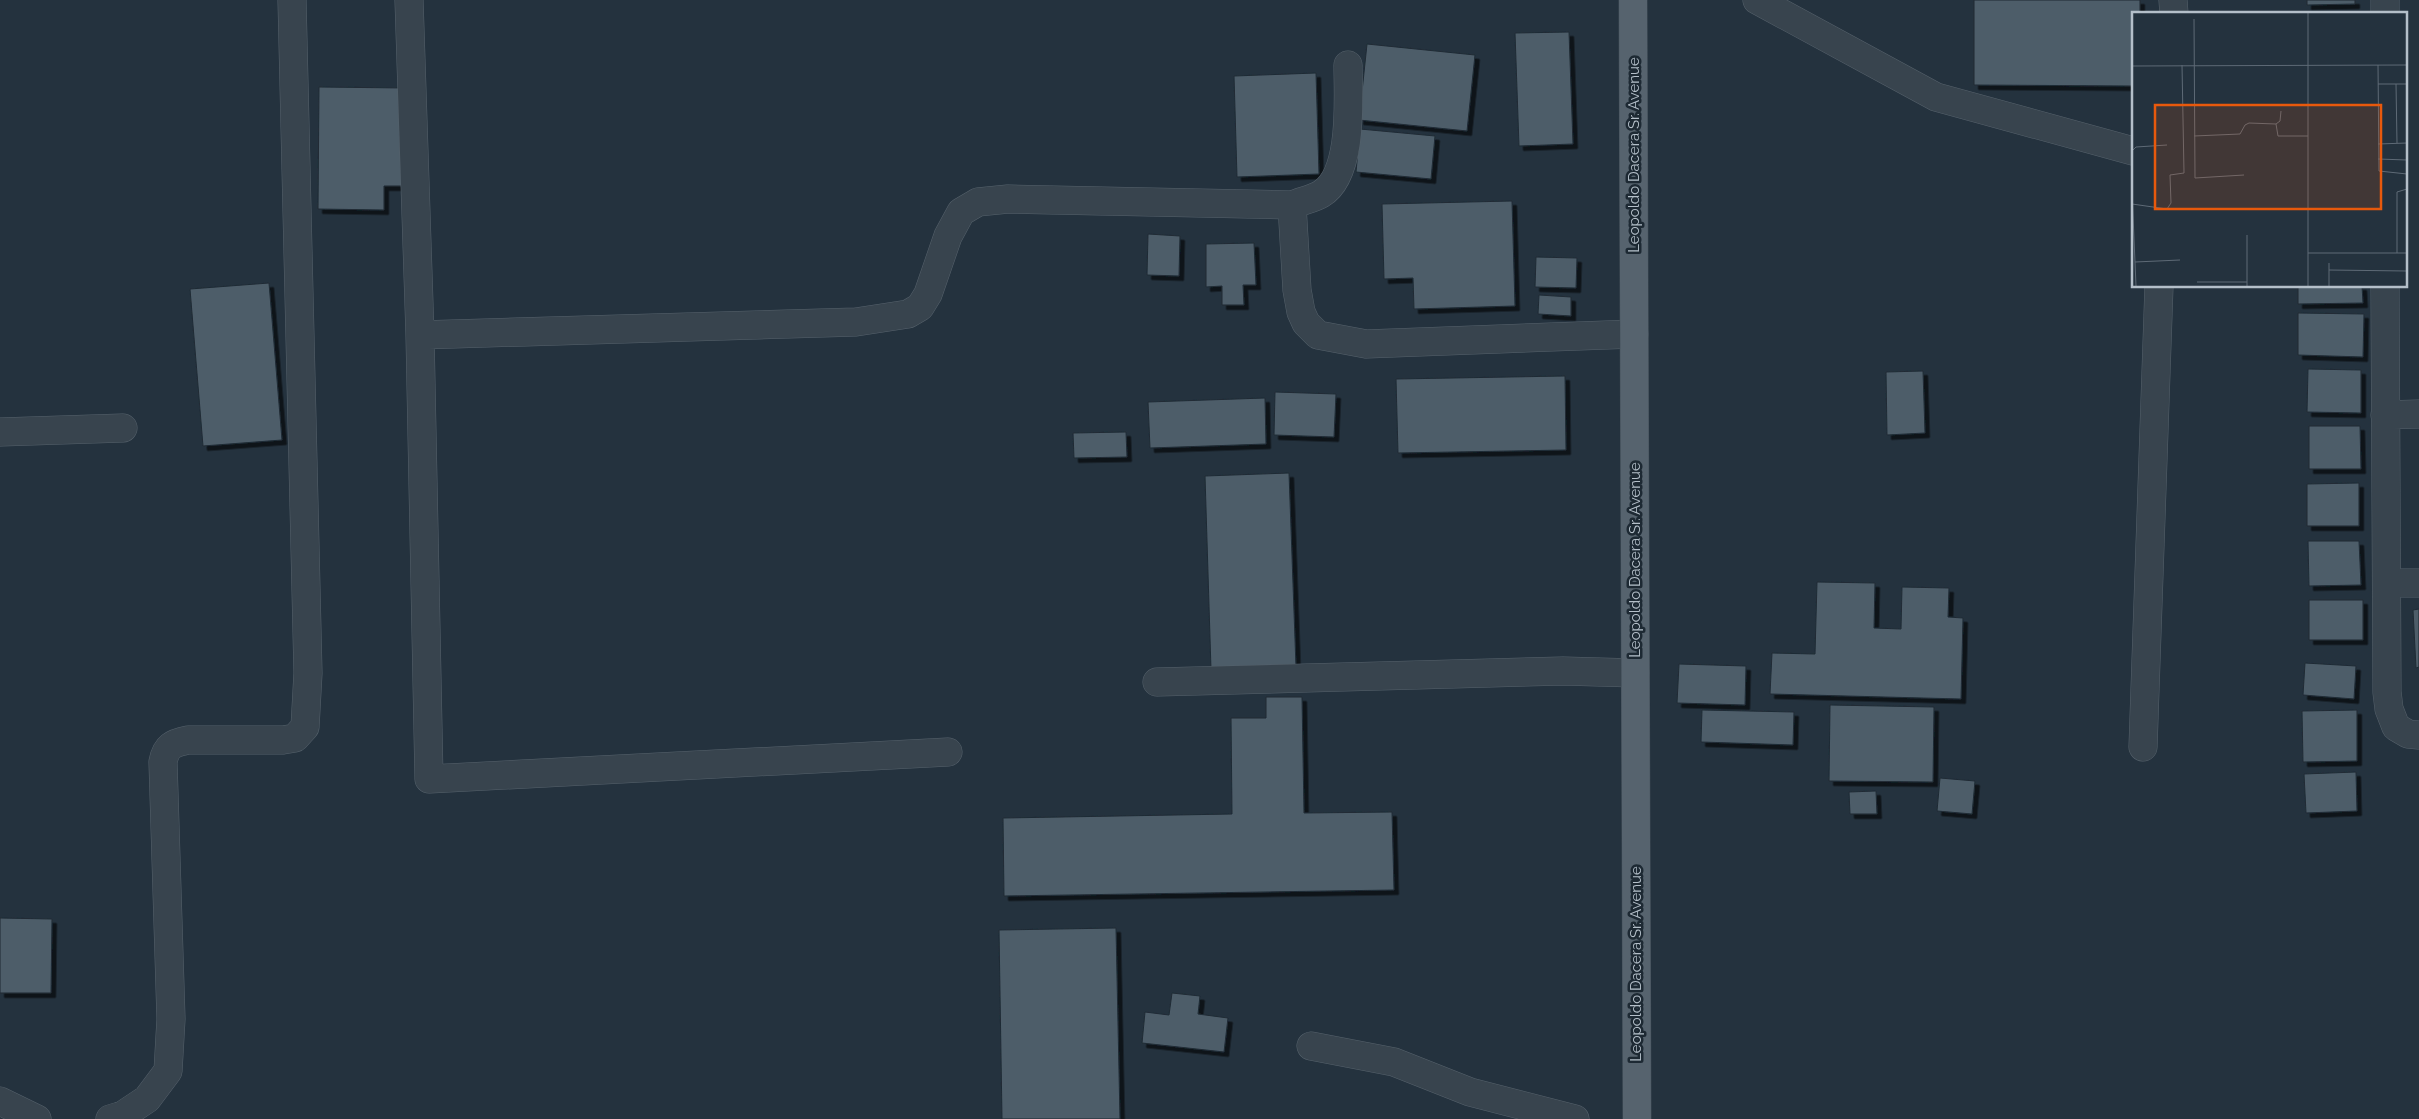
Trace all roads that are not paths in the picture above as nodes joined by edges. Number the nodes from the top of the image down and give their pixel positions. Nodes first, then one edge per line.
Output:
1 (292, 0) edge
2 (409, 0) edge
3 (1633, 0) edge
4 (1757, 0) edge
5 (1348, 65) dead end
6 (2132, 151) edge
7 (1292, 205) junction
8 (2160, 288) edge
9 (2385, 288) edge
10 (1634, 334) junction
11 (420, 335) junction
12 (2419, 414) edge
13 (2385, 415) junction
14 (123, 428) dead end
15 (0, 432) edge
16 (2387, 583) junction
17 (2419, 583) edge
18 (1635, 673) junction
19 (1157, 682) dead end
20 (2419, 735) edge
21 (2143, 747) dead end
22 (948, 752) dead end
23 (1311, 1046) dead end
24 (0, 1101) edge
25 (37, 1119) edge
26 (110, 1119) edge
27 (1575, 1119) edge
28 (1637, 1119) edge

1 - 26 street
2 - 11 street
3 - 10 main road, Leopoldo Dacera Sr. Avenue
4 - 6 street
5 - 7 street
7 - 10 street
7 - 11 street
8 - 21 street
9 - 13 street
10 - 18 main road, Leopoldo Dacera Sr. Avenue
11 - 22 street
12 - 13 street
13 - 16 street
14 - 15 street
16 - 17 street
16 - 20 street
18 - 19 street
18 - 28 main road, Leopoldo Dacera Sr. Avenue
23 - 27 street
24 - 25 street

